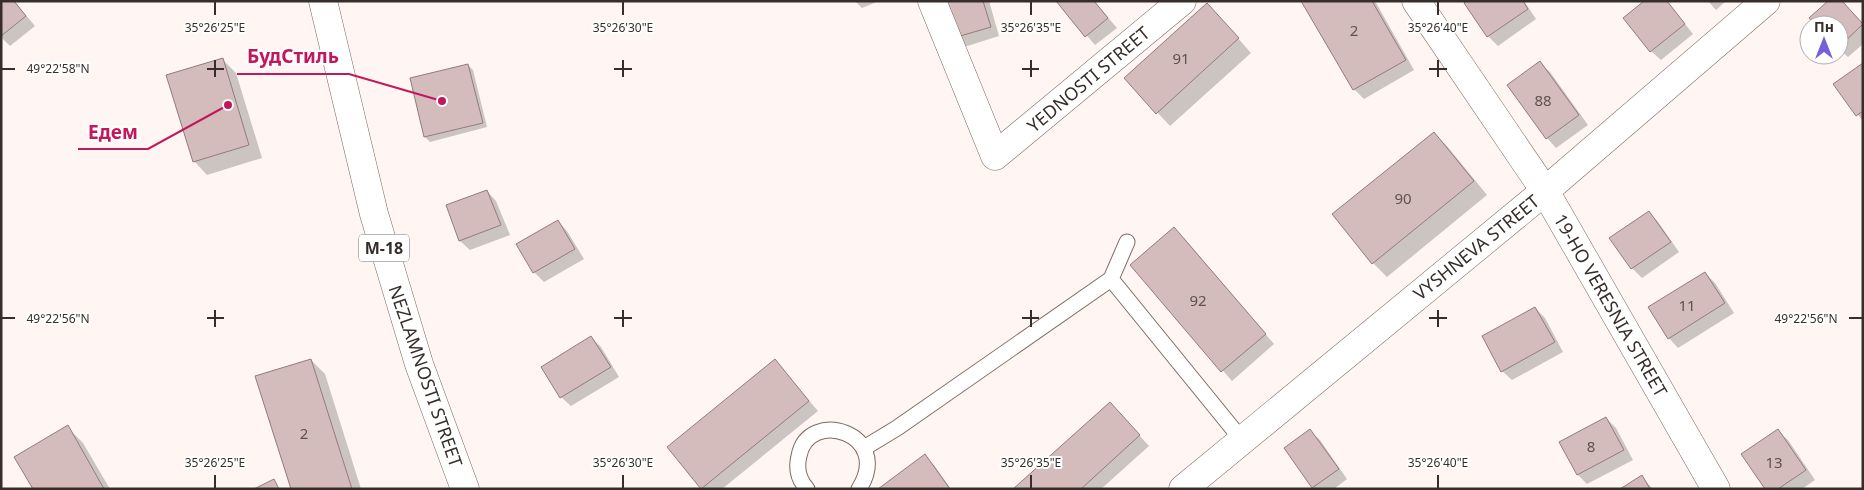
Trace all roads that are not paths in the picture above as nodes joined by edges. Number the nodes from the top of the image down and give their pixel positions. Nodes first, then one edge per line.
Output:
1 (323, 1) edge
2 (932, 1) edge
3 (1182, 1) edge
4 (1416, 1) edge
5 (1766, 1) edge
6 (1545, 191) junction
7 (1127, 242) dead end
8 (1111, 279) junction
9 (1242, 440) junction
10 (864, 448) junction
11 (465, 489) edge
12 (807, 489) edge
13 (860, 489) edge
14 (1183, 489) edge
15 (1716, 489) edge

1 - 11 main road, NEZLAMNOSTI STREET / М-18
2 - 3 main road, YEDNOSTI STREET
4 - 6 main road, 19-HO VERESNIA STREET
5 - 6 main road, VYSHNEVA STREET
6 - 9 main road, VYSHNEVA STREET
6 - 15 main road, 19-HO VERESNIA STREET
7 - 8 lane
8 - 9 lane
8 - 10 lane
9 - 14 main road, VYSHNEVA STREET
10 - 12 lane
10 - 13 lane

